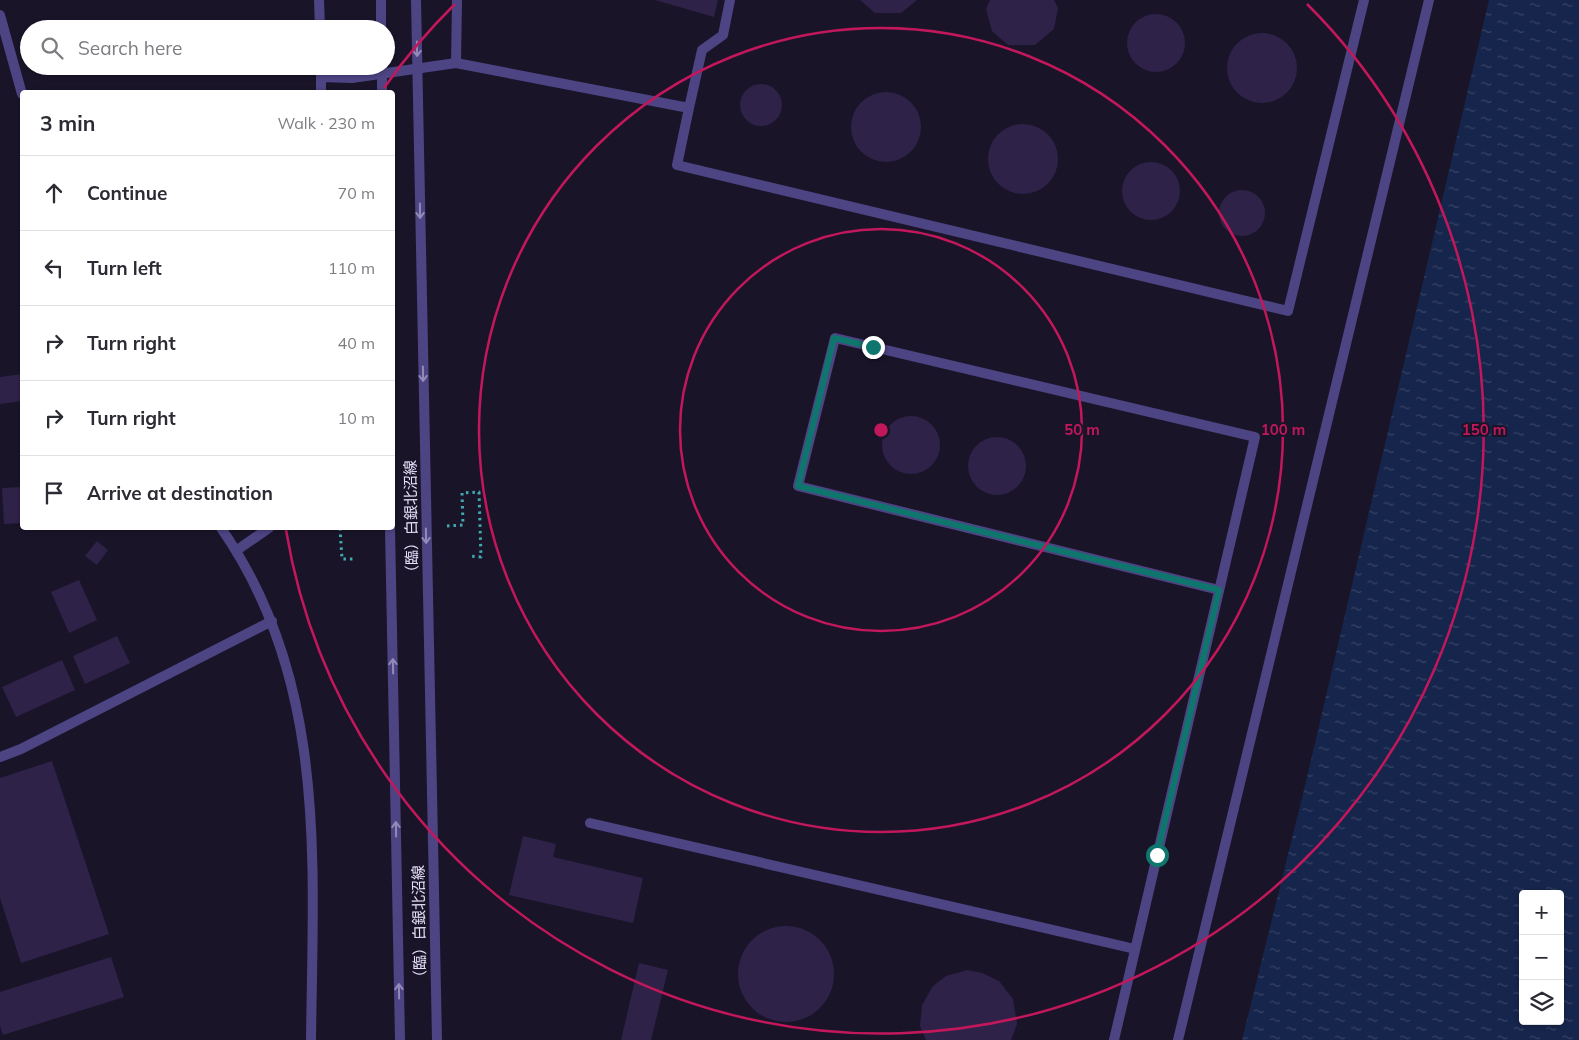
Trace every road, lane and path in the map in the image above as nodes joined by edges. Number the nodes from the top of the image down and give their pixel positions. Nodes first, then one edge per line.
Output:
1 (319, 0) edge
2 (381, 0) edge
3 (416, 0) edge
4 (457, 0) edge
5 (730, 0) edge
6 (1364, 0) edge
7 (1429, 0) edge
8 (0, 15) edge
9 (320, 20) edge
10 (381, 20) edge
11 (456, 63) junction
12 (395, 72) edge
13 (321, 75) edge
14 (336, 75) edge
15 (373, 75) edge
16 (382, 75) edge
17 (21, 90) edge
18 (321, 90) edge
19 (382, 90) edge
20 (689, 108) junction
21 (447, 526) dead end
22 (222, 530) edge
23 (266, 530) edge
24 (340, 530) edge
25 (390, 530) edge
26 (237, 550) junction
27 (469, 556) dead end
28 (355, 559) dead end
29 (1219, 590) junction
30 (272, 621) junction
31 (0, 757) edge
32 (590, 822) dead end
33 (1135, 949) junction
34 (311, 1040) edge
35 (400, 1040) edge
36 (437, 1040) edge
37 (1114, 1040) edge
38 (1178, 1040) edge

1 - 9 street
2 - 10 street
3 -> 36 street, （臨）白銀北沼線, bridge
4 - 11 street
5 - 20 street
6 - 20 street
7 - 38 street
8 - 17 street
11 - 12 street
11 - 20 street
13 - 18 street
14 - 15 street
16 - 19 street, bridge
21 - 27 path
22 - 26 street
23 - 26 street
24 - 28 path
35 -> 25 street, （臨）白銀北沼線
26 - 30 street
29 - 29 street
29 - 33 street
30 - 31 street
30 - 34 street
32 - 33 street
33 - 37 street

